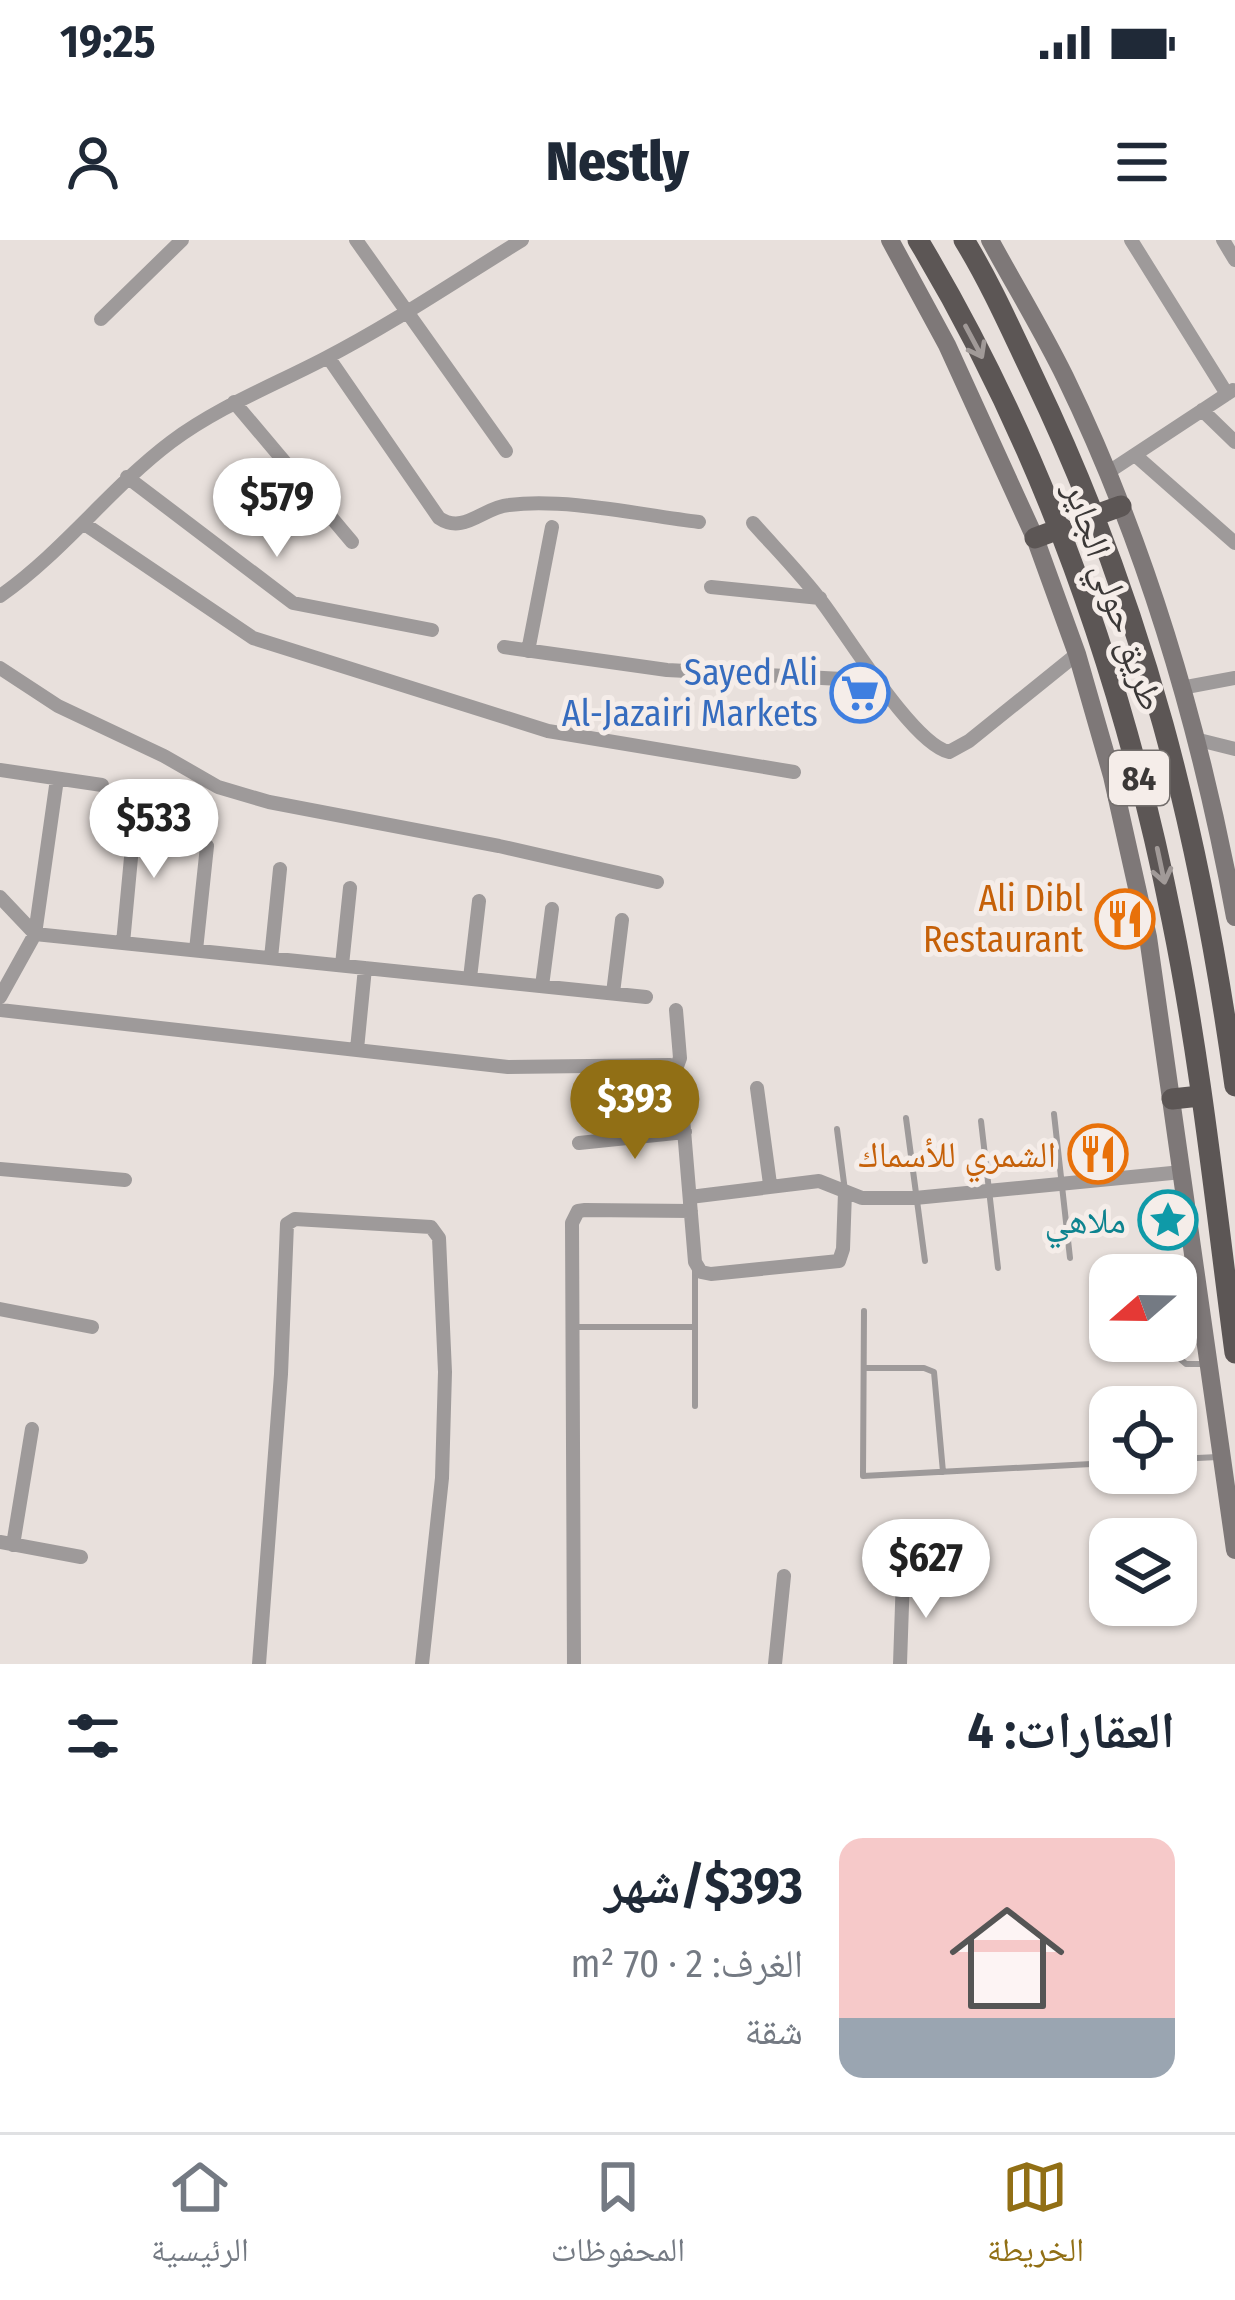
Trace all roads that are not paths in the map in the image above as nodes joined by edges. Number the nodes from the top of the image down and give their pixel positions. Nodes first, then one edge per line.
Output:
1 (182, 240) edge
2 (356, 240) edge
3 (522, 240) edge
4 (890, 240) edge
5 (918, 240) edge
6 (964, 240) edge
7 (991, 240) edge
8 (1131, 240) edge
9 (1223, 240) edge
10 (1235, 260) edge
11 (404, 311) junction
12 (101, 319) dead end
13 (328, 357) junction
14 (1231, 391) edge
15 (234, 402) junction
16 (1202, 410) junction
17 (1235, 442) edge
18 (506, 451) dead end
19 (1135, 455) junction
20 (1107, 473) junction
21 (127, 477) junction
22 (1120, 506) junction
23 (1096, 515) junction
24 (699, 522) dead end
25 (83, 523) junction
26 (753, 523) dead end
27 (551, 527) dead end
28 (1062, 528) junction
29 (1035, 538) junction
30 (352, 542) dead end
31 (1235, 543) edge
32 (711, 587) dead end
33 (0, 596) edge
34 (820, 598) junction
35 (432, 630) dead end
36 (504, 647) dead end
37 (528, 650) junction
38 (1077, 654) junction
39 (0, 668) edge
40 (1150, 670) junction
41 (1235, 678) edge
42 (1112, 679) junction
43 (880, 681) junction
44 (1181, 688) junction
45 (1195, 739) junction
46 (1170, 745) junction
47 (1235, 748) edge
48 (1133, 754) junction
49 (0, 770) edge
50 (794, 772) dead end
51 (57, 779) junction
52 (103, 785) dead end
53 (135, 815) dead end
54 (207, 846) dead end
55 (280, 869) dead end
56 (657, 882) dead end
57 (350, 888) dead end
58 (0, 897) edge
59 (479, 902) dead end
60 (552, 910) dead end
61 (1235, 917) edge
62 (622, 920) dead end
63 (35, 934) junction
64 (123, 943) junction
65 (196, 950) junction
66 (272, 958) junction
67 (343, 965) junction
68 (365, 968) junction
69 (470, 978) junction
70 (542, 986) junction
71 (613, 993) junction
72 (0, 997) edge
73 (646, 997) dead end
74 (0, 1010) edge
75 (676, 1010) dead end
76 (357, 1049) junction
77 (676, 1069) junction
78 (1235, 1086) edge
79 (757, 1088) dead end
80 (1200, 1096) junction
81 (1172, 1099) junction
82 (1054, 1114) dead end
83 (906, 1118) dead end
84 (981, 1121) dead end
85 (837, 1130) dead end
86 (685, 1132) junction
87 (579, 1143) dead end
88 (0, 1169) edge
89 (1182, 1172) junction
90 (125, 1180) dead end
91 (770, 1184) junction
92 (1061, 1184) junction
93 (989, 1190) junction
94 (845, 1192) junction
95 (915, 1198) junction
96 (691, 1204) junction
97 (1070, 1258) dead end
98 (925, 1261) dead end
99 (695, 1262) junction
100 (998, 1268) dead end
101 (0, 1310) edge
102 (864, 1311) dead end
103 (92, 1327) dead end
104 (572, 1328) junction
105 (695, 1328) junction
106 (1235, 1353) edge
107 (1184, 1362) edge
108 (1208, 1363) junction
109 (864, 1367) junction
110 (695, 1406) dead end
111 (32, 1429) dead end
112 (1222, 1457) junction
113 (1197, 1458) edge
114 (1089, 1464) edge
115 (944, 1472) junction
116 (6, 1544) edge
117 (1235, 1550) edge
118 (81, 1557) dead end
119 (784, 1576) dead end
120 (903, 1576) dead end
121 (259, 1664) edge
122 (422, 1664) edge
123 (574, 1664) edge
124 (776, 1664) edge
125 (900, 1664) edge

1 - 12 street
2 - 11 street
3 - 11 street
4 - 29 main road
5 -> 28 highway, طريق حولي الجاير / 84
6 - 23 highway, طريق حولي الجاير / 84
7 - 20 main road
8 - 14 street
9 - 10 street
11 - 13 street
11 - 18 street
13 - 15 street
13 - 24 street
14 - 16 street
15 - 21 street
15 - 30 street
16 - 17 street
16 - 19 street
19 - 20 street
19 - 31 street
20 - 22 main road
21 - 25 street
21 - 35 street
22 - 23 highway
22 - 44 main road
23 - 40 highway, طريق حولي الجاير / 84
25 - 33 street
25 - 50 street
26 - 34 street
27 - 37 street
28 - 29 highway
28 - 42 highway, طريق حولي الجاير / 84
29 - 38 main road
32 - 34 street
34 - 43 street
36 - 37 street
37 - 43 street
38 - 43 street
38 - 81 main road
39 - 56 street
40 - 42 highway
40 - 46 highway, طريق حولي الجاير / 84
41 - 44 street
42 - 48 highway, طريق حولي الجاير / 84
44 - 45 main road
45 - 47 street
45 - 61 main road
46 - 48 highway
46 - 78 highway, طريق حولي الجاير / 84
48 -> 80 highway, طريق حولي الجاير / 84
49 - 51 street
51 - 52 street
51 - 63 street
53 - 64 street
54 - 65 street
55 - 66 street
57 - 67 street
58 - 63 street
59 - 69 street
60 - 70 street
62 - 71 street
63 - 64 street
63 - 72 street
64 - 65 street
65 - 66 street
66 - 67 street
67 - 68 street
68 - 69 street
68 - 76 street
69 - 70 street
70 - 71 street
71 - 73 street
74 - 76 street
75 - 77 street
76 - 77 street
77 - 86 street
79 - 91 street
80 - 81 highway
80 - 106 highway, طريق حولي الجاير / 84
81 - 89 main road
82 - 92 lane
83 - 95 lane
84 - 93 lane
85 - 94 lane
86 - 87 street
86 - 96 street
88 - 90 street
89 - 92 street
89 - 108 main road
91 - 94 street
91 - 96 street
92 - 93 street
92 - 97 lane
93 - 95 street
93 - 100 lane
94 - 95 street
94 - 99 street
95 - 98 lane
96 - 99 street
96 - 104 street
99 - 105 lane
101 - 103 street
102 - 109 lane
104 - 105 lane
104 - 123 street
105 - 110 lane
107 - 108 lane
108 - 112 main road
109 - 115 lane
109 - 115 lane
111 - 116 street
112 - 113 lane
112 - 117 main road
114 - 115 lane
116 - 118 street
119 - 124 street
120 - 125 street
121 - 122 street

